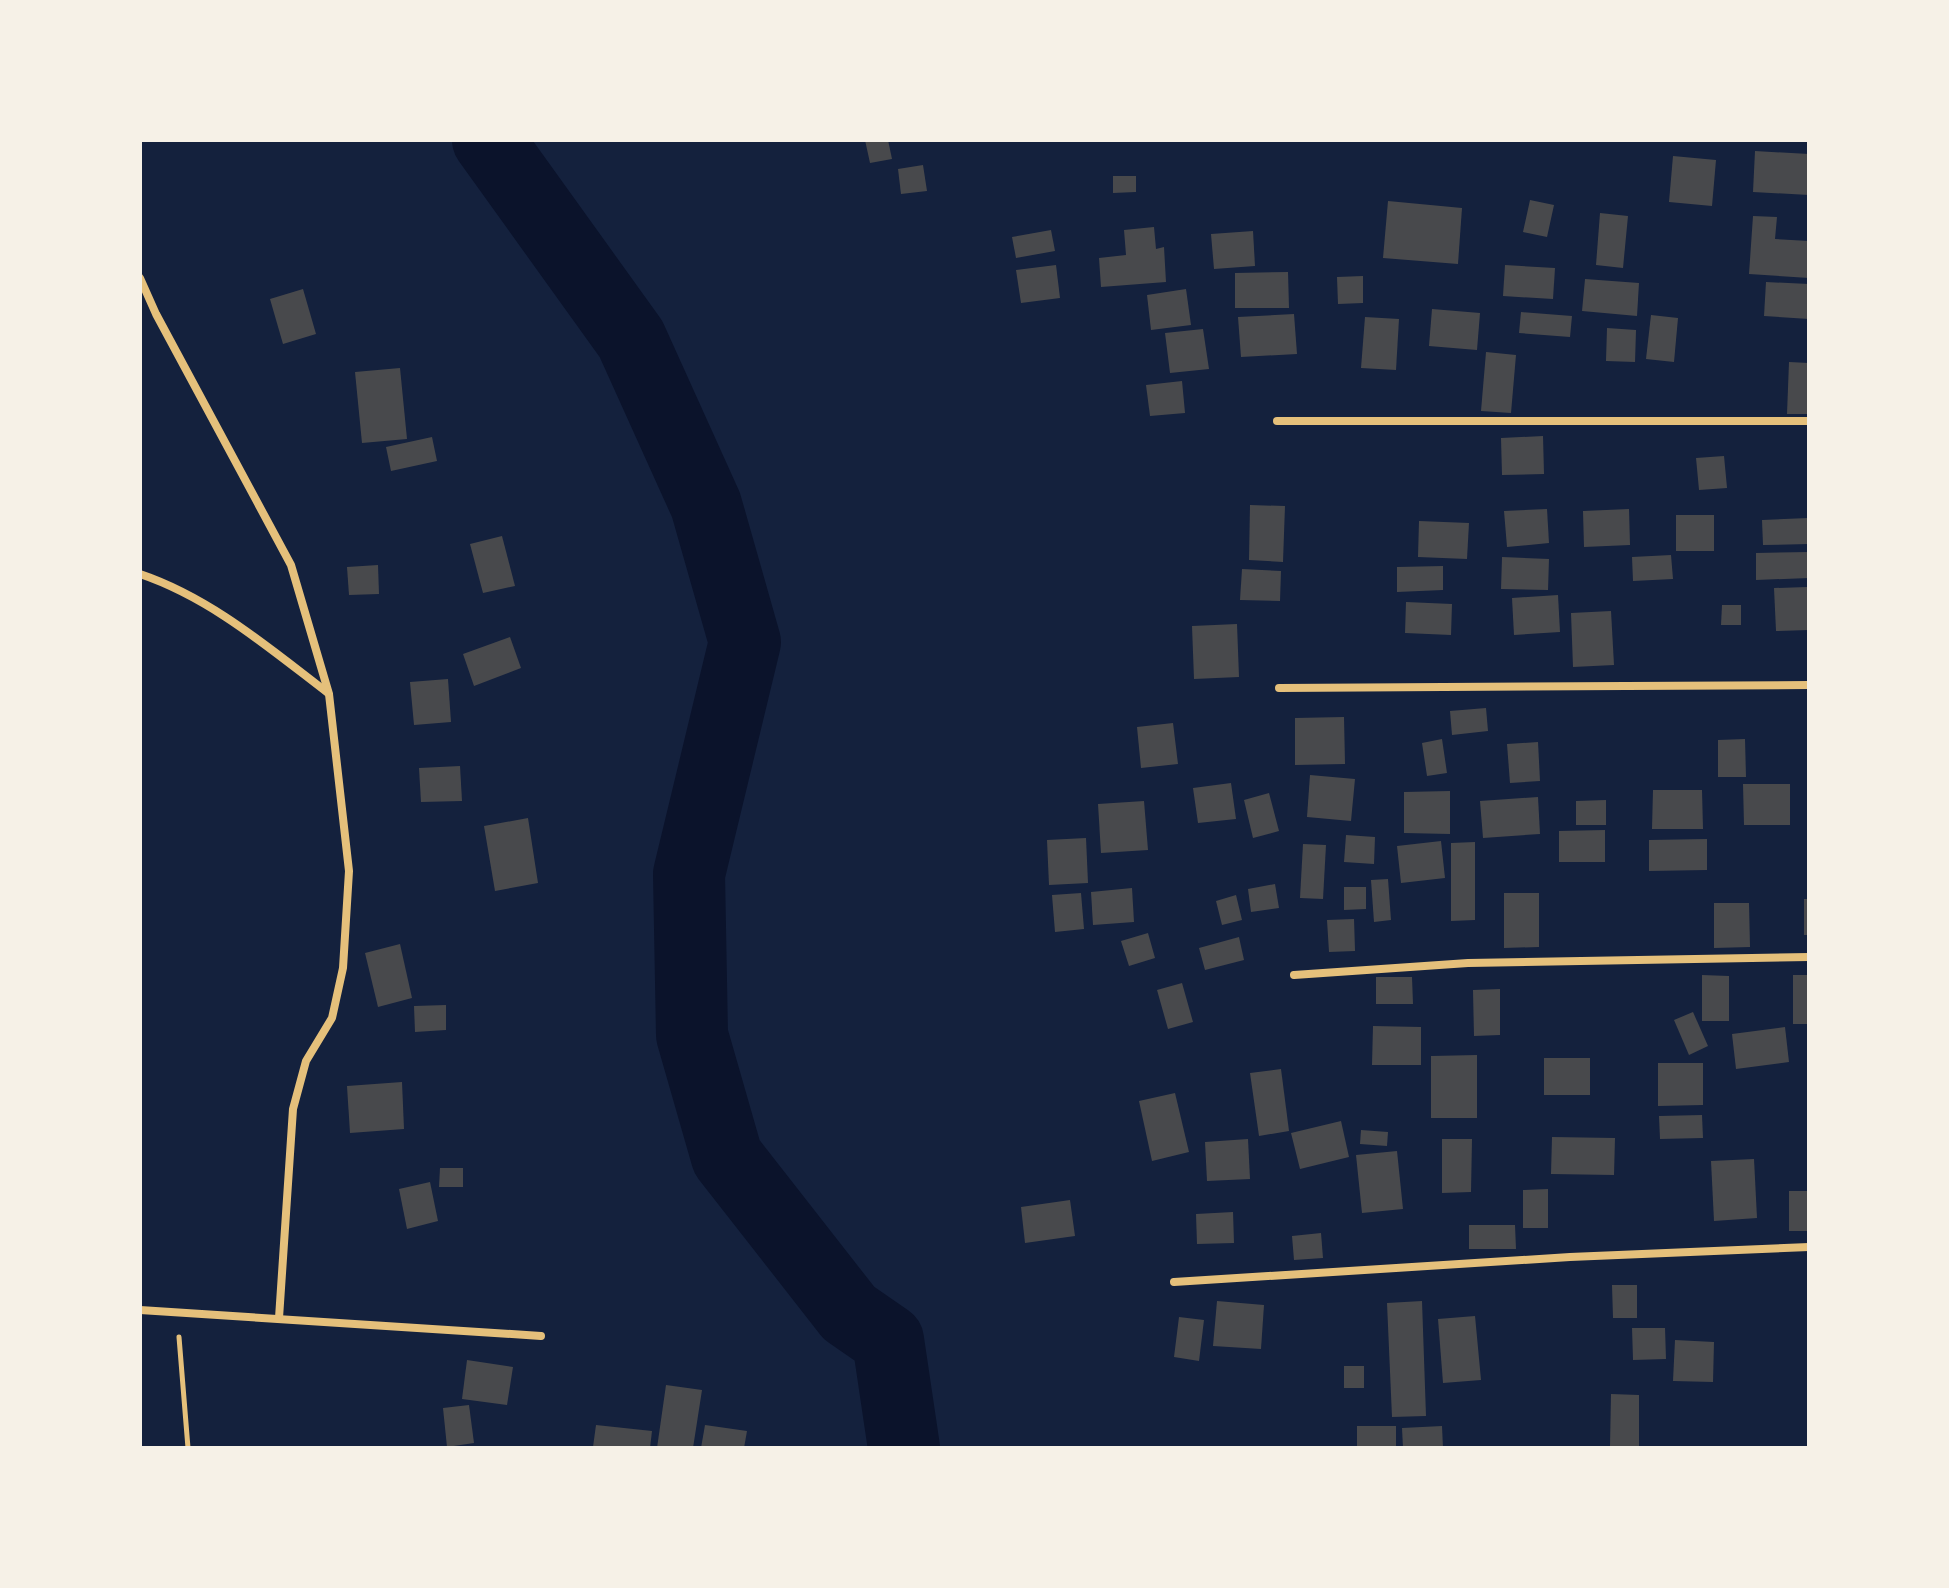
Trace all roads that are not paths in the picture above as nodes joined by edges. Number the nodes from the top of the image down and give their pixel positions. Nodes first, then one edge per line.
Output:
1 (140, 278) edge
2 (1277, 421) dead end
3 (1809, 421) edge
4 (140, 574) edge
5 (1809, 685) edge
6 (1279, 688) dead end
7 (329, 694) junction
8 (1809, 957) edge
9 (1294, 975) dead end
10 (1809, 1247) edge
11 (1174, 1282) dead end
12 (140, 1310) edge
13 (279, 1318) junction
14 (541, 1336) dead end

1 - 7 street
2 - 3 street
4 - 7 street
5 - 6 street
7 - 13 street
8 - 9 street
10 - 11 street
12 - 13 street
13 - 14 street

